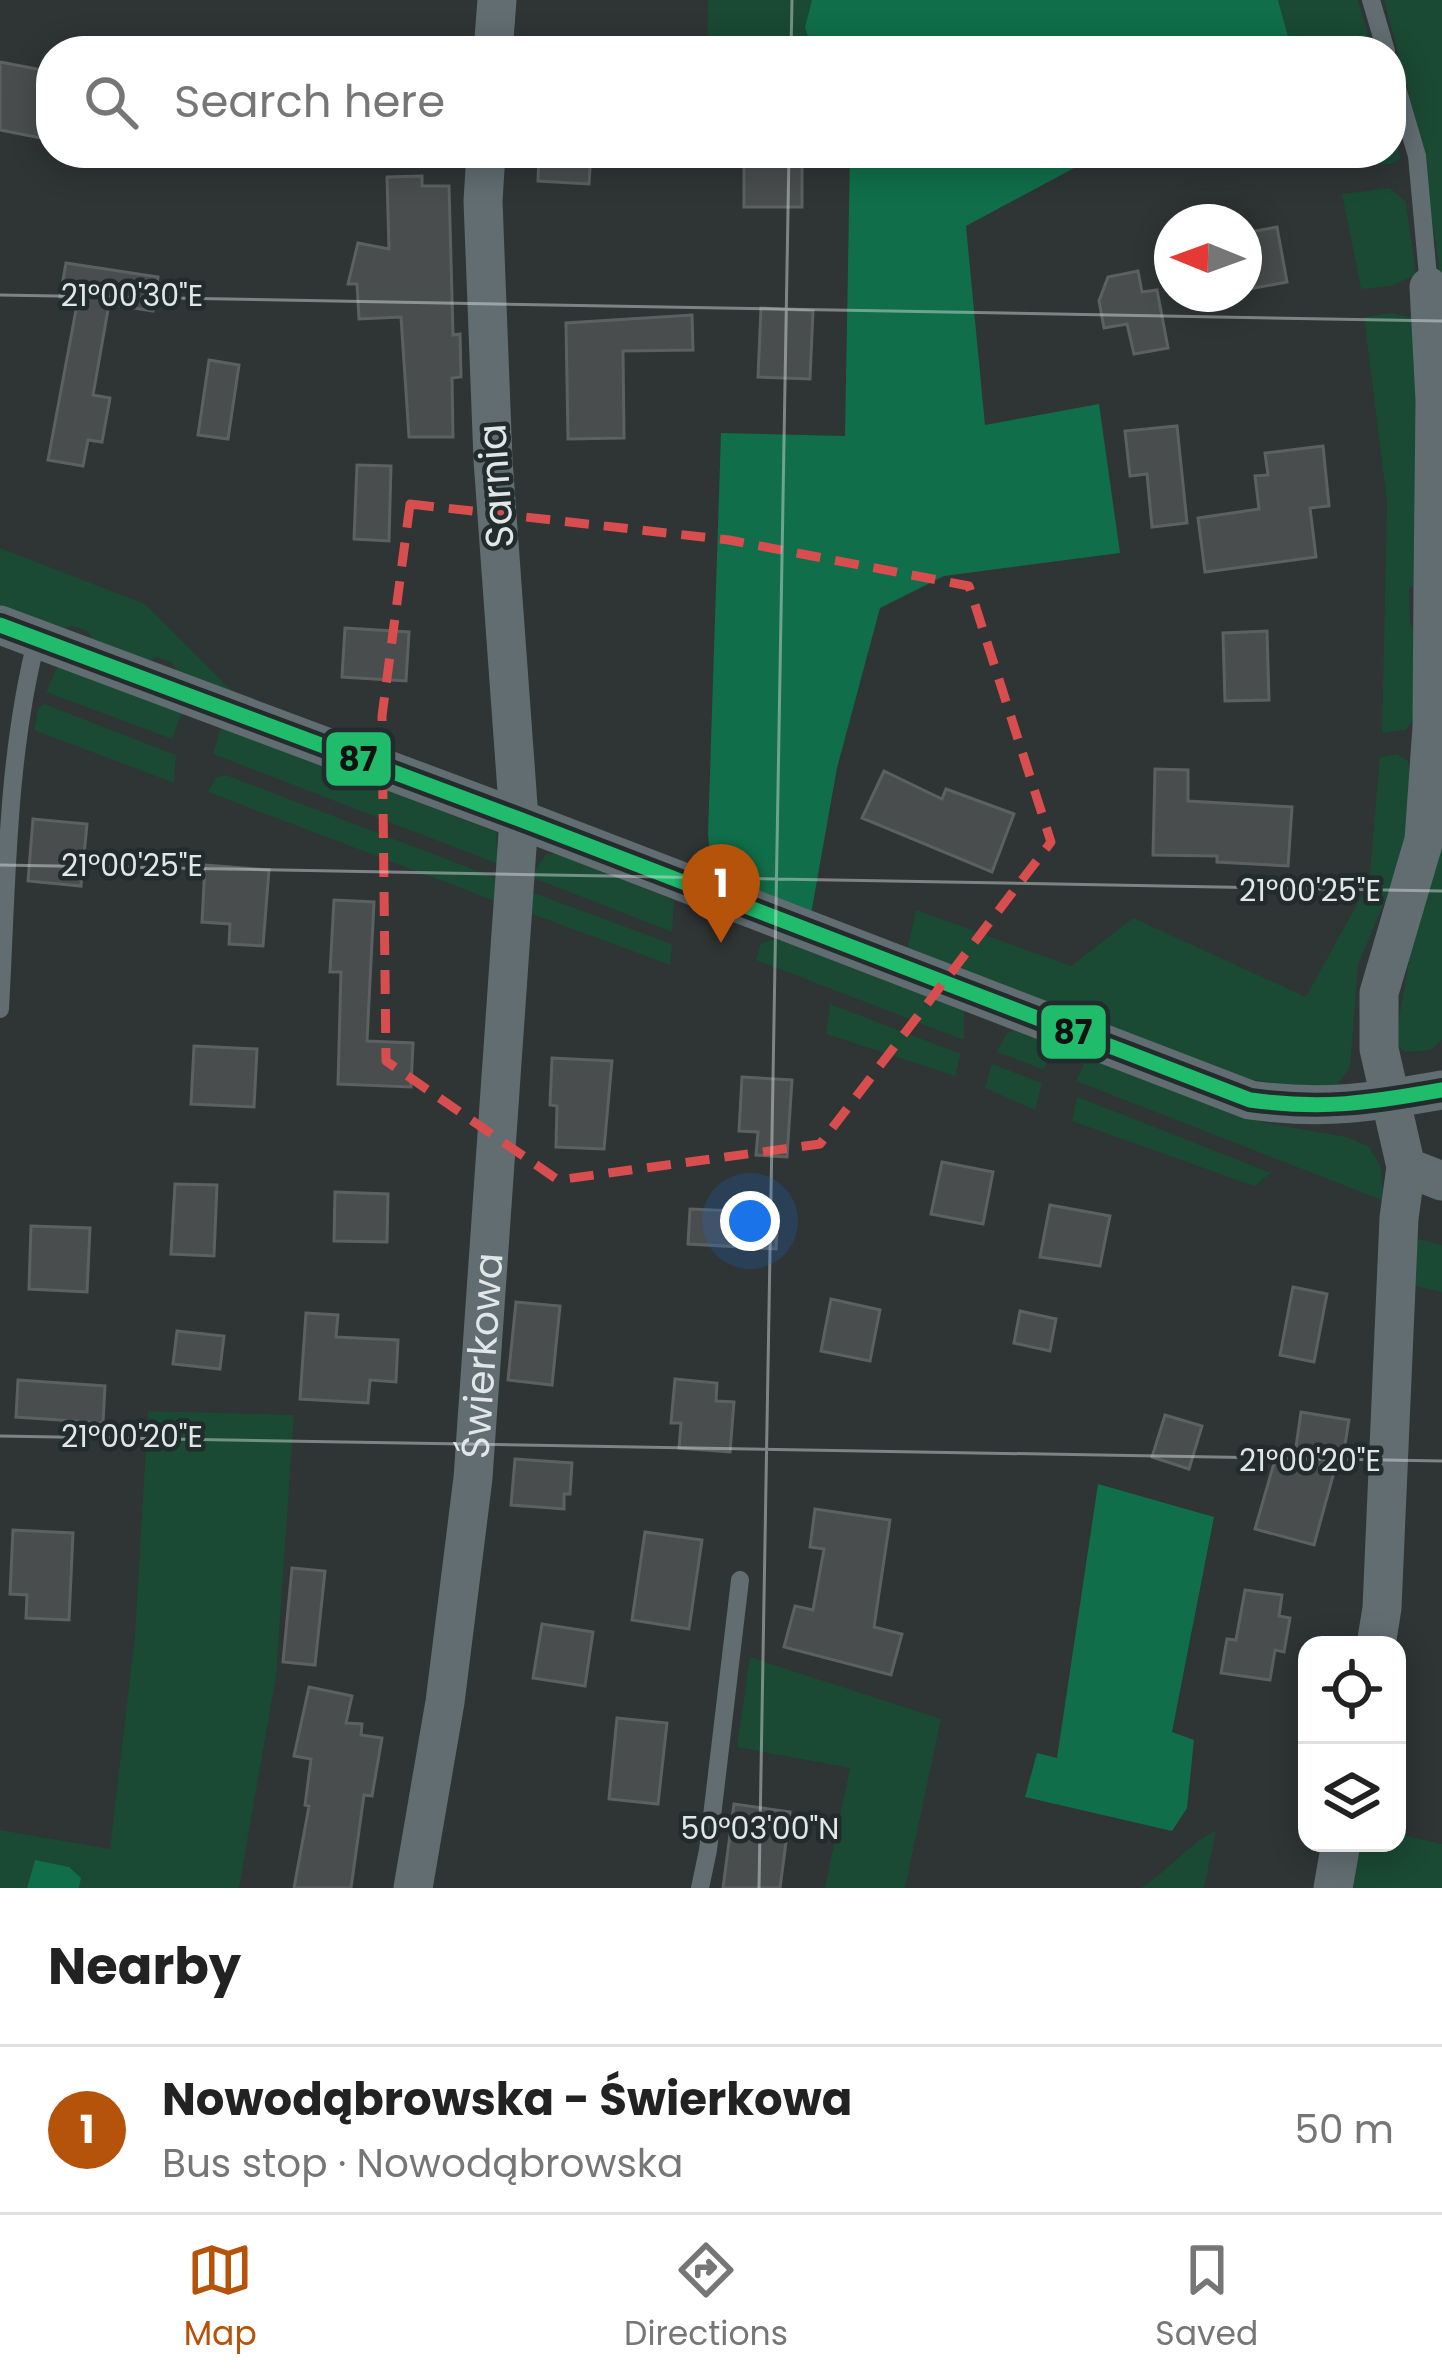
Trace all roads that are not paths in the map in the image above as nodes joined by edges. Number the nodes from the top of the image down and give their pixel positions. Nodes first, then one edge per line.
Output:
1 (497, 0) edge
2 (1371, 0) edge
3 (494, 36) edge
4 (1382, 36) edge
5 (1406, 118) edge
6 (485, 168) edge
7 (1429, 287) joint
8 (18, 632) edge
9 (520, 819) junction
10 (0, 1009) edge
11 (1442, 1075) edge
12 (1442, 1090) edge
13 (1390, 1100) junction
14 (1424, 1174) edge
15 (740, 1580) dead end
16 (1377, 1636) edge
17 (1339, 1852) edge
18 (413, 1888) edge
19 (700, 1888) edge
20 (1333, 1888) edge

1 - 3 street
2 - 4 lane
5 - 7 lane
6 - 9 street, Sarnia
7 - 13 street
8 - 9 street
8 - 10 lane
9 - 13 street
9 - 18 street, Świerkowa
11 - 13 street
12 - 13 street
13 - 14 street
14 - 16 street
15 - 19 lane
17 - 20 street

